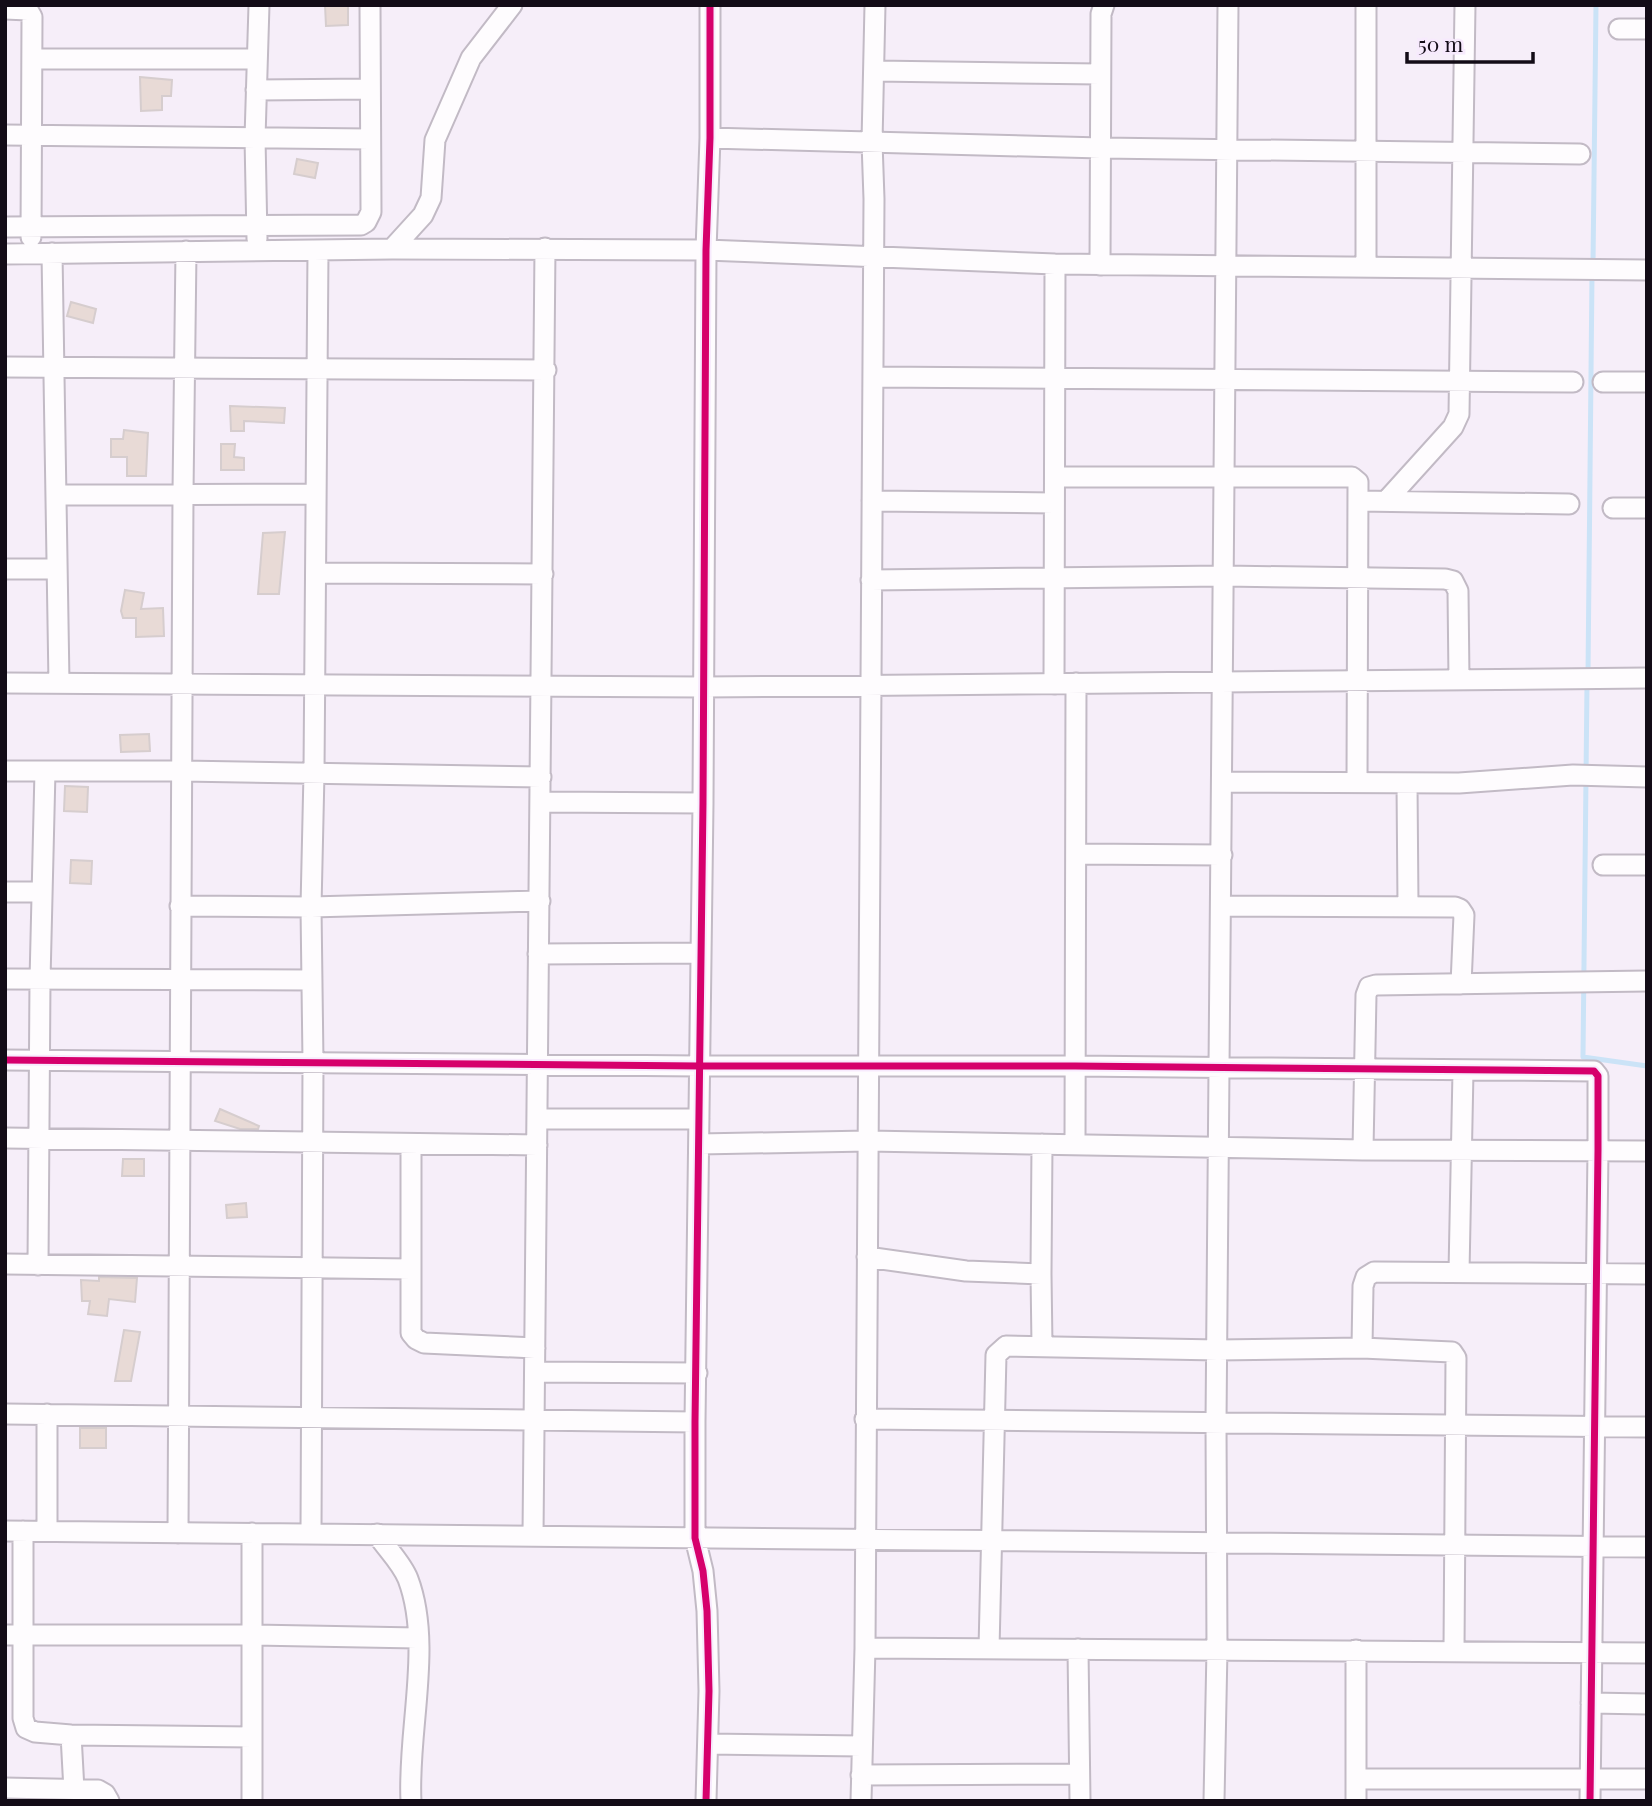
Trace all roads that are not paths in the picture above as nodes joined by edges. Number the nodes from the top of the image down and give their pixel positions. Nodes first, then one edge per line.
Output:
1 (259, 5) edge
2 (370, 5) edge
3 (512, 5) edge
4 (710, 5) edge
5 (875, 5) edge
6 (1104, 5) edge
7 (1228, 5) edge
8 (1366, 5) edge
9 (1465, 5) edge
10 (5, 9) edge
11 (1619, 29) dead end
12 (1647, 29) edge
13 (32, 59) junction
14 (257, 59) junction
15 (875, 71) junction
16 (1100, 74) junction
17 (256, 89) junction
18 (370, 89) junction
19 (5, 135) edge
20 (32, 135) junction
21 (255, 138) junction
22 (710, 138) junction
23 (369, 139) junction
24 (872, 142) junction
25 (1101, 148) junction
26 (1228, 149) junction
27 (1366, 150) junction
28 (1465, 152) junction
29 (1580, 154) dead end
30 (5, 227) edge
31 (32, 227) junction
32 (257, 228) junction
33 (545, 248) junction
34 (392, 249) junction
35 (257, 250) junction
36 (318, 250) junction
37 (706, 250) junction
38 (186, 251) junction
39 (52, 253) junction
40 (5, 254) edge
41 (31, 254) junction
42 (873, 257) junction
43 (1055, 264) junction
44 (1100, 265) junction
45 (1226, 266) junction
46 (1366, 267) junction
47 (1462, 268) junction
48 (1647, 270) edge
49 (5, 367) edge
50 (54, 367) junction
51 (186, 368) junction
52 (317, 369) junction
53 (546, 370) junction
54 (873, 377) junction
55 (1055, 378) junction
56 (1225, 379) junction
57 (1460, 381) junction
58 (1573, 382) dead end
59 (1603, 382) dead end
60 (1647, 382) edge
61 (1056, 477) junction
62 (1225, 477) junction
63 (183, 492) junction
64 (315, 494) junction
65 (55, 495) junction
66 (1387, 500) junction
67 (872, 501) junction
68 (1358, 501) junction
69 (1054, 503) junction
70 (1569, 504) dead end
71 (1613, 508) dead end
72 (1647, 508) edge
73 (5, 569) edge
74 (57, 569) junction
75 (316, 573) junction
76 (543, 574) junction
77 (1224, 576) junction
78 (1054, 578) junction
79 (1357, 578) junction
80 (871, 580) junction
81 (1647, 678) edge
82 (1357, 680) junction
83 (1459, 680) junction
84 (1223, 682) junction
85 (5, 683) edge
86 (59, 683) junction
87 (1076, 683) junction
88 (183, 684) junction
89 (1054, 684) junction
90 (314, 685) junction
91 (871, 685) junction
92 (542, 686) junction
93 (703, 687) junction
94 (5, 771) edge
95 (45, 771) junction
96 (182, 771) junction
97 (314, 773) junction
98 (541, 777) junction
99 (1647, 777) edge
100 (1223, 782) junction
101 (1357, 782) junction
102 (1408, 783) junction
103 (541, 802) junction
104 (703, 803) junction
105 (1076, 854) junction
106 (1222, 855) junction
107 (1603, 865) dead end
108 (1647, 865) edge
109 (5, 892) edge
110 (42, 892) junction
111 (540, 901) junction
112 (180, 906) junction
113 (1222, 906) junction
114 (1408, 906) junction
115 (311, 907) junction
116 (700, 953) junction
117 (538, 954) junction
118 (5, 979) edge
119 (180, 979) junction
120 (40, 980) junction
121 (312, 980) junction
122 (1647, 981) edge
123 (1461, 984) junction
124 (5, 1060) edge
125 (40, 1061) junction
126 (180, 1061) junction
127 (313, 1062) junction
128 (538, 1064) junction
129 (699, 1066) junction
130 (869, 1066) junction
131 (1075, 1066) junction
132 (1220, 1068) junction
133 (1364, 1070) junction
134 (1463, 1071) junction
135 (537, 1119) junction
136 (699, 1119) junction
137 (5, 1138) edge
138 (40, 1138) junction
139 (180, 1140) junction
140 (868, 1141) junction
141 (313, 1143) junction
142 (411, 1144) junction
143 (699, 1144) junction
144 (1042, 1144) junction
145 (1075, 1144) junction
146 (537, 1145) junction
147 (1219, 1146) junction
148 (1363, 1150) junction
149 (1461, 1150) junction
150 (1598, 1150) junction
151 (1647, 1152) edge
152 (867, 1257) junction
153 (5, 1264) edge
154 (38, 1265) junction
155 (179, 1266) junction
156 (312, 1268) junction
157 (411, 1269) junction
158 (1459, 1272) junction
159 (1596, 1273) junction
160 (1041, 1274) junction
161 (1647, 1274) edge
162 (1042, 1346) junction
163 (535, 1348) junction
164 (1362, 1349) junction
165 (1218, 1350) junction
166 (535, 1372) junction
167 (697, 1373) junction
168 (5, 1414) edge
169 (47, 1414) junction
170 (177, 1417) junction
171 (313, 1418) junction
172 (865, 1419) junction
173 (534, 1420) junction
174 (994, 1421) junction
175 (695, 1422) junction
176 (1216, 1423) junction
177 (1457, 1424) junction
178 (1595, 1426) junction
179 (1647, 1427) edge
180 (14, 1531) edge
181 (47, 1531) junction
182 (178, 1533) junction
183 (251, 1533) junction
184 (311, 1534) junction
185 (377, 1534) junction
186 (533, 1536) junction
187 (695, 1538) junction
188 (864, 1539) junction
189 (991, 1539) junction
190 (1216, 1543) junction
191 (1454, 1544) junction
192 (1593, 1546) junction
193 (1647, 1547) edge
194 (15, 1635) edge
195 (253, 1635) junction
196 (417, 1638) junction
197 (865, 1648) junction
198 (989, 1649) junction
199 (1078, 1649) junction
200 (1217, 1649) junction
201 (1356, 1650) junction
202 (1454, 1651) junction
203 (1592, 1653) junction
204 (1647, 1653) edge
205 (1591, 1703) junction
206 (1647, 1704) edge
207 (71, 1735) junction
208 (252, 1737) junction
209 (708, 1744) junction
210 (862, 1746) junction
211 (1079, 1774) junction
212 (861, 1775) junction
213 (1356, 1779) junction
214 (1591, 1779) junction
215 (1647, 1779) edge
216 (5, 1788) edge
217 (74, 1790) junction
218 (109, 1801) edge
219 (252, 1801) edge
220 (411, 1801) edge
221 (706, 1801) edge
222 (861, 1801) edge
223 (1080, 1801) edge
224 (1214, 1801) edge
225 (1356, 1801) edge
226 (1590, 1801) edge

1 - 14 street
2 - 18 street
3 - 34 street
4 - 22 street
5 - 15 street
6 - 16 street
7 - 26 street
8 - 27 street
9 - 28 street
10 - 13 street
11 - 12 street
13 - 14 street
13 - 20 street
14 - 17 street
15 - 16 street
15 - 24 street
16 - 25 street
17 - 18 street
17 - 21 street
18 - 23 street
19 - 20 street
20 - 21 street
20 - 31 street
21 - 23 street
21 - 32 street
22 - 24 street
22 - 37 street
23 - 32 street
24 - 25 street
24 - 42 street
25 - 26 street
25 - 44 street
26 - 27 street
26 - 45 street
27 - 28 street
27 - 46 street
28 - 29 street
28 - 47 street
30 - 31 street
31 - 32 street
31 - 41 street
32 - 35 street
33 - 34 street
33 - 37 street
33 - 53 street
34 - 36 street
35 - 36 street
35 - 38 street
36 - 52 street
37 - 42 street
37 - 93 street
38 - 39 street
38 - 51 street
39 - 41 street
39 - 50 street
40 - 41 street
42 - 43 street
42 - 54 street
43 - 44 street
43 - 55 street
44 - 45 street
45 - 46 street
45 - 56 street
46 - 47 street
47 - 48 street
47 - 57 street
49 - 50 street
50 - 51 street
50 - 65 street
51 - 52 street
51 - 63 street
52 - 53 street
52 - 64 street
53 - 76 street
54 - 55 street
54 - 67 street
55 - 56 street
55 - 61 street
56 - 57 street
56 - 62 street
57 - 58 street
57 - 66 street
59 - 60 street
61 - 62 street
61 - 69 street
62 - 68 street
62 - 77 street
63 - 64 street
63 - 65 street
63 - 88 street
64 - 75 street
65 - 74 street
66 - 68 street
66 - 70 street
67 - 69 street
67 - 80 street
68 - 79 street
69 - 78 street
71 - 72 street
73 - 74 street
74 - 86 street
75 - 76 street
75 - 90 street
76 - 92 street
77 - 78 street
77 - 79 street
77 - 84 street
78 - 80 street
78 - 89 street
79 - 82 street
79 - 83 street
80 - 91 street
81 - 83 street
82 - 83 street
82 - 84 street
82 - 101 street
84 - 87 street
84 - 100 street
85 - 86 street
86 - 88 street
87 - 89 street
87 - 105 street
88 - 90 street
88 - 96 street
89 - 91 street
90 - 92 street
90 - 97 street
91 - 93 street
91 - 130 street
92 - 93 street
92 - 98 street
93 - 104 street
94 - 95 street
95 - 96 street
95 - 110 street
96 - 97 street
96 - 112 street
97 - 98 street
97 - 115 street
98 - 103 street
99 - 102 street
100 - 101 street
100 - 106 street
101 - 102 street
102 - 114 street
103 - 104 street
103 - 111 street
104 - 116 street
105 - 106 street
105 - 131 street
106 - 113 street
107 - 108 street
109 - 110 street
110 - 120 street
111 - 115 street
111 - 117 street
112 - 115 street
112 - 119 street
113 - 114 street
113 - 132 street
114 - 123 street
115 - 121 street
116 - 117 street
116 - 129 street
117 - 128 street
118 - 120 street
119 - 120 street
119 - 121 street
119 - 126 street
120 - 125 street
121 - 127 street
122 - 123 street
123 - 133 street
124 - 125 street
125 - 126 street
125 - 138 street
126 - 127 street
126 - 139 street
127 - 128 street
127 - 141 street
128 - 129 street
128 - 135 street
129 - 130 street
129 - 136 street
130 - 131 street
130 - 140 street
131 - 132 street
131 - 145 street
132 - 133 street
132 - 147 street
133 - 134 street
133 - 148 street
134 - 149 street
134 - 150 street
135 - 136 street
135 - 146 street
136 - 143 street
137 - 138 street
138 - 139 street
138 - 154 street
139 - 141 street
139 - 155 street
140 - 143 street
140 - 144 street
140 - 152 street
141 - 142 street
141 - 156 street
142 - 146 street
142 - 157 street
143 - 167 street
144 - 145 street
144 - 160 street
145 - 147 street
146 - 163 street
147 - 148 street
147 - 165 street
148 - 149 street
149 - 150 street
149 - 158 street
150 - 151 street
150 - 159 street
152 - 160 street
152 - 172 street
153 - 154 street
154 - 155 street
155 - 156 street
155 - 170 street
156 - 157 street
156 - 171 street
157 - 163 street
158 - 159 street
158 - 164 street
159 - 161 street
159 - 178 street
160 - 162 street
162 - 165 street
162 - 174 street
163 - 166 street
164 - 165 street
164 - 177 street
165 - 176 street
166 - 167 street
166 - 173 street
167 - 175 street
168 - 169 street
169 - 170 street
169 - 181 street
170 - 171 street
170 - 182 street
171 - 173 street
171 - 184 street
172 - 174 street
172 - 188 street
173 - 175 street
173 - 186 street
174 - 176 street
174 - 189 street
175 - 187 street
176 - 177 street
176 - 190 street
177 - 178 street
177 - 191 street
178 - 179 street
178 - 192 street
180 - 181 street
180 - 194 street
181 - 182 street
182 - 183 street
183 - 184 street
183 - 195 street
184 - 185 street
185 - 186 street
185 - 196 street
186 - 187 street
187 - 188 street
187 - 209 street
188 - 189 street
188 - 197 street
189 - 190 street
189 - 198 street
190 - 191 street
190 - 200 street
191 - 192 street
191 - 202 street
192 - 193 street
192 - 203 street
194 - 195 street
194 - 207 street
195 - 196 street
195 - 208 street
196 - 220 street
197 - 198 street
197 - 210 street
198 - 199 street
199 - 200 street
199 - 211 street
200 - 201 street
200 - 224 street
201 - 202 street
201 - 213 street
202 - 203 street
203 - 204 street
203 - 205 street
205 - 206 street
205 - 214 street
207 - 208 street
207 - 217 street
208 - 219 street
209 - 210 street
209 - 221 street
210 - 212 street
211 - 212 street
211 - 223 street
212 - 222 street
213 - 214 street
213 - 225 street
214 - 215 street
214 - 226 street
216 - 217 street
217 - 218 street

